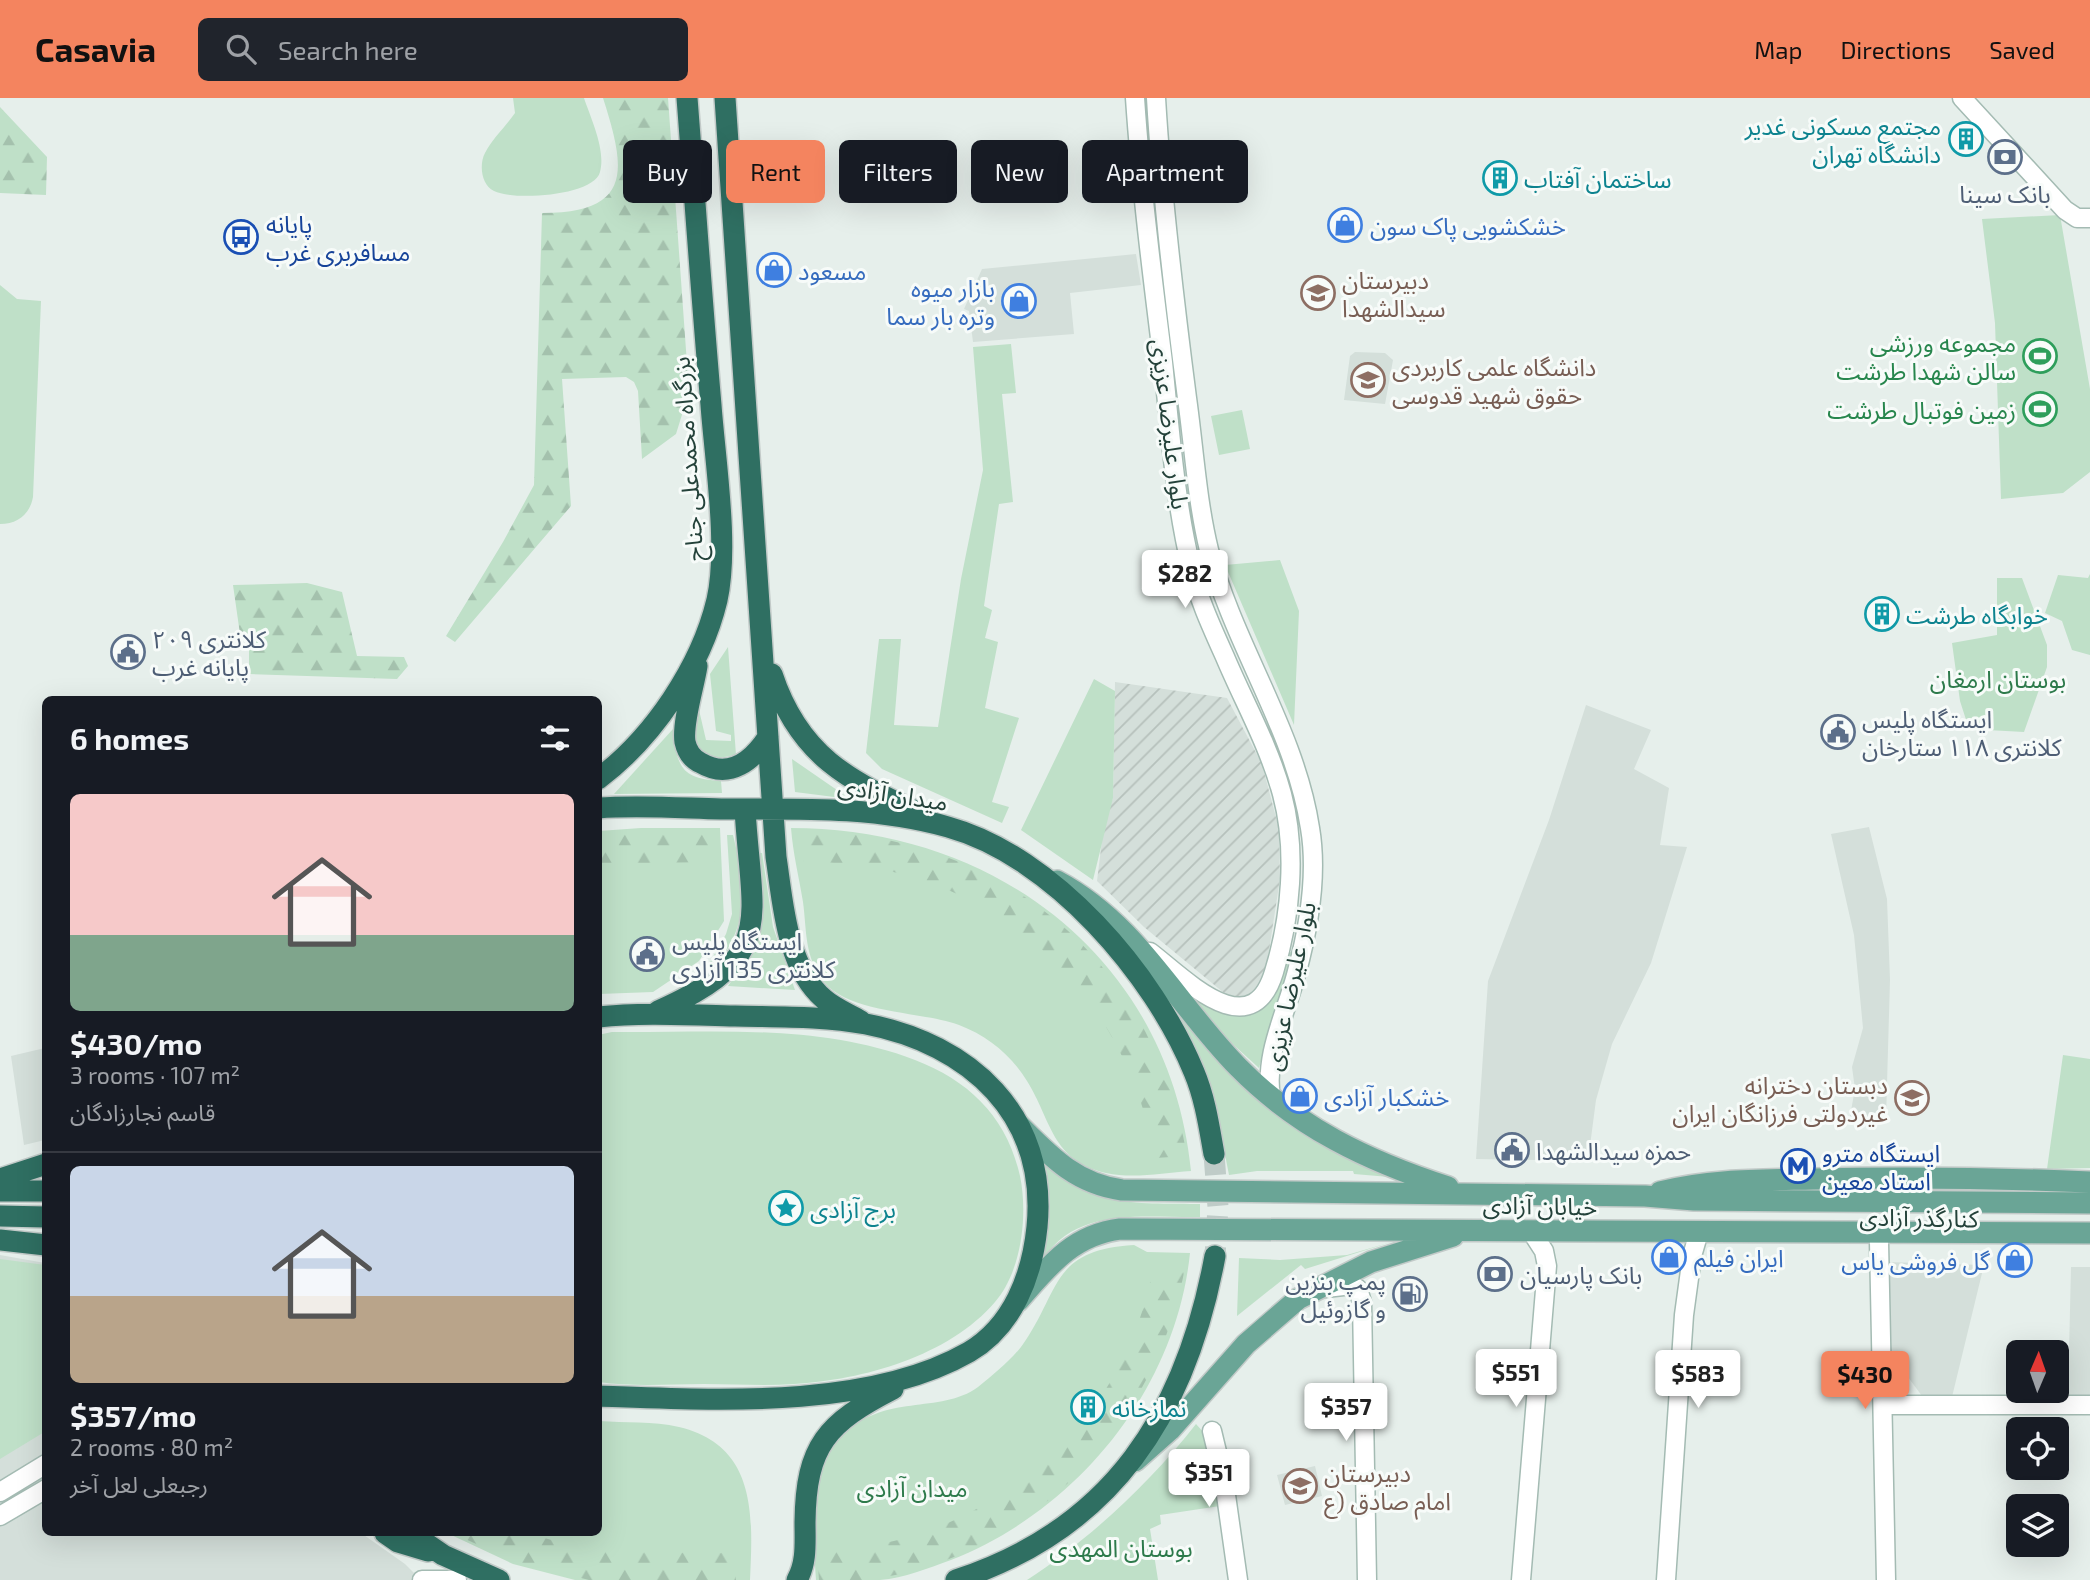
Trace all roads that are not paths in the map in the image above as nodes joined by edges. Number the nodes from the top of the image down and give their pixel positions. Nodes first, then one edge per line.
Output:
1 (687, 98) edge
2 (725, 98) edge
3 (1135, 98) edge
4 (1156, 98) edge
5 (1962, 98) edge
6 (2083, 218) edge
7 (1209, 551) junction
8 (1188, 554) junction
9 (763, 648) junction
10 (699, 650) junction
11 (1266, 695) junction
12 (1245, 703) junction
13 (768, 737) junction
14 (602, 775) edge
15 (602, 808) edge
16 (772, 808) junction
17 (745, 809) junction
18 (948, 827) junction
19 (1036, 870) junction
20 (1135, 940) junction
21 (1281, 943) junction
22 (1302, 948) junction
23 (654, 1013) junction
24 (602, 1017) edge
25 (866, 1024) junction
26 (1271, 1098) junction
27 (1018, 1125) junction
28 (1214, 1154) tunnel mouth
29 (42, 1165) edge
30 (0, 1179) edge
31 (2090, 1182) edge
32 (0, 1191) edge
33 (42, 1191) edge
34 (1467, 1194) junction
35 (1645, 1196) junction
36 (2090, 1203) edge
37 (0, 1216) edge
38 (42, 1217) edge
39 (1472, 1230) junction
40 (1531, 1231) junction
41 (1699, 1233) junction
42 (1746, 1233) junction
43 (2090, 1233) edge
44 (0, 1240) edge
45 (1879, 1242) junction
46 (42, 1245) edge
47 (2090, 1246) edge
48 (1215, 1256) tunnel mouth
49 (1309, 1292) junction
50 (1016, 1302) junction
51 (924, 1373) junction
52 (602, 1396) edge
53 (1884, 1405) junction
54 (2090, 1405) edge
55 (1212, 1431) dead end
56 (42, 1466) edge
57 (1130, 1466) junction
58 (42, 1491) edge
59 (0, 1492) edge
60 (0, 1516) edge
61 (389, 1536) edge
62 (415, 1536) edge
63 (1028, 1550) junction
64 (443, 1555) junction
65 (422, 1580) edge
66 (457, 1580) edge
67 (499, 1580) edge
68 (797, 1580) edge
69 (956, 1580) edge
70 (992, 1580) edge
71 (1238, 1580) edge
72 (1367, 1580) edge
73 (1521, 1580) edge
74 (1666, 1580) edge
75 (1886, 1580) edge

1 - 10 highway, بزرگراه محمدعلی جناح
2 - 9 highway
3 - 8 main road, بلوار علیرضا عزیزی
4 - 7 main road, بلوار علیرضا عزیزی
5 - 6 main road
7 - 8 main road
7 - 11 main road, بلوار علیرضا عزیزی
8 - 12 main road, بلوار علیرضا عزیزی
9 - 13 highway
9 - 18 highway
10 - 13 highway
10 - 14 highway, بزرگراه محمدعلی جناح
11 - 12 main road
11 - 22 main road, بلوار علیرضا عزیزی
12 - 21 main road, بلوار علیرضا عزیزی
13 - 16 highway
15 - 17 highway, میدان آزادی
16 - 17 highway, میدان آزادی
16 - 18 highway, میدان آزادی
16 - 25 highway
17 - 23 highway
18 - 19 highway, میدان آزادی
19 - 20 main road
19 - 28 highway, میدان آزادی
20 - 21 main road, بلوار علیرضا عزیزی
20 - 26 main road
21 - 22 main road
22 - 26 main road, بلوار علیرضا عزیزی
23 - 24 highway
23 - 25 highway
25 - 27 highway
26 - 34 main road
27 - 34 main road, خیابان آزادی
27 - 50 highway
29 - 30 highway
31 - 35 main road, کنارگذر آزادی
32 - 33 highway
34 - 35 main road, خیابان آزادی
35 - 36 main road, خیابان آزادی
37 - 38 highway
39 - 40 main road, خیابان آزادی
39 - 49 main road
39 - 50 main road, خیابان آزادی
40 - 41 main road, خیابان آزادی
40 - 73 main road
41 - 42 main road, خیابان آزادی
41 - 74 main road
42 - 43 main road, خیابان آزادی
42 - 45 main road, کنارگذر آزادی
44 - 46 highway
45 - 47 main road, کنارگذر آزادی
45 - 53 main road
48 - 57 highway
49 - 57 main road
49 - 72 main road
50 - 51 highway
51 - 52 highway
51 - 68 highway
53 - 54 main road
53 - 75 main road
55 - 71 main road
56 - 59 main road
57 - 63 highway
58 - 60 main road
61 - 64 highway
62 - 64 highway
63 - 69 highway
63 - 70 highway
64 - 67 highway
65 - 66 main road

